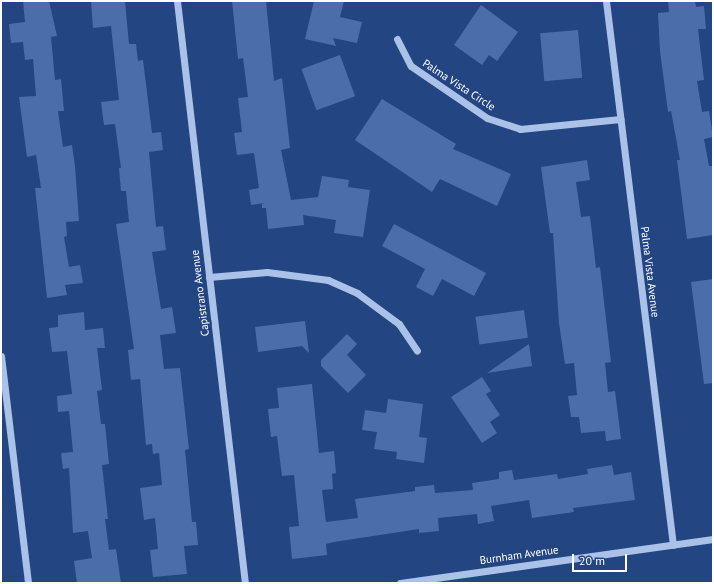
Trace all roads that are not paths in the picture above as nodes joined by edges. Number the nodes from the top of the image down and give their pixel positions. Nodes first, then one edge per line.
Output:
1 (177, 1) edge
2 (606, 1) edge
3 (397, 39) dead end
4 (621, 119) junction
5 (209, 277) junction
6 (417, 351) dead end
7 (1, 356) edge
8 (713, 539) edge
9 (673, 545) junction
10 (28, 583) edge
11 (245, 583) edge
12 (400, 583) edge

1 - 5 street, Capistrano Avenue
2 - 4 street, Palma Vista Avenue
3 - 4 street, Palma Vista Circle
4 - 9 street, Palma Vista Avenue
5 - 6 street
5 - 11 street, Capistrano Avenue
7 - 10 street
8 - 9 street, Burnham Avenue
9 - 12 street, Burnham Avenue

